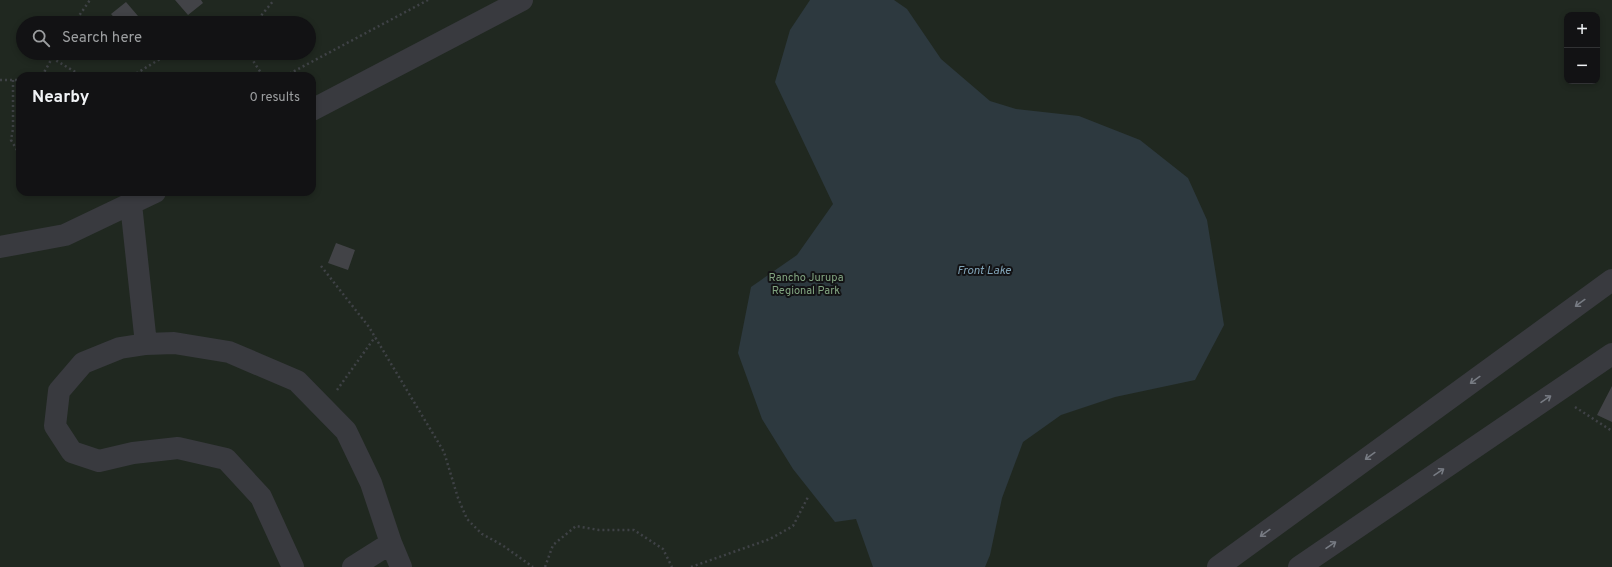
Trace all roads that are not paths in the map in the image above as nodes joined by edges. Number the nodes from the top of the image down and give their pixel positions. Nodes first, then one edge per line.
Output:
1 (522, 0) edge
2 (316, 108) edge
3 (147, 196) edge
4 (131, 204) junction
5 (0, 247) edge
6 (1612, 280) edge
7 (146, 344) junction
8 (1612, 354) edge
9 (390, 543) junction
10 (293, 567) edge
11 (353, 567) edge
12 (400, 567) edge
13 (1218, 567) edge
14 (1299, 567) edge

1 - 2 lane
3 - 4 lane
4 - 5 lane
4 - 7 lane
6 -> 13 lane
7 - 9 lane
7 - 10 lane
14 -> 8 lane
9 - 11 lane
9 - 12 lane

